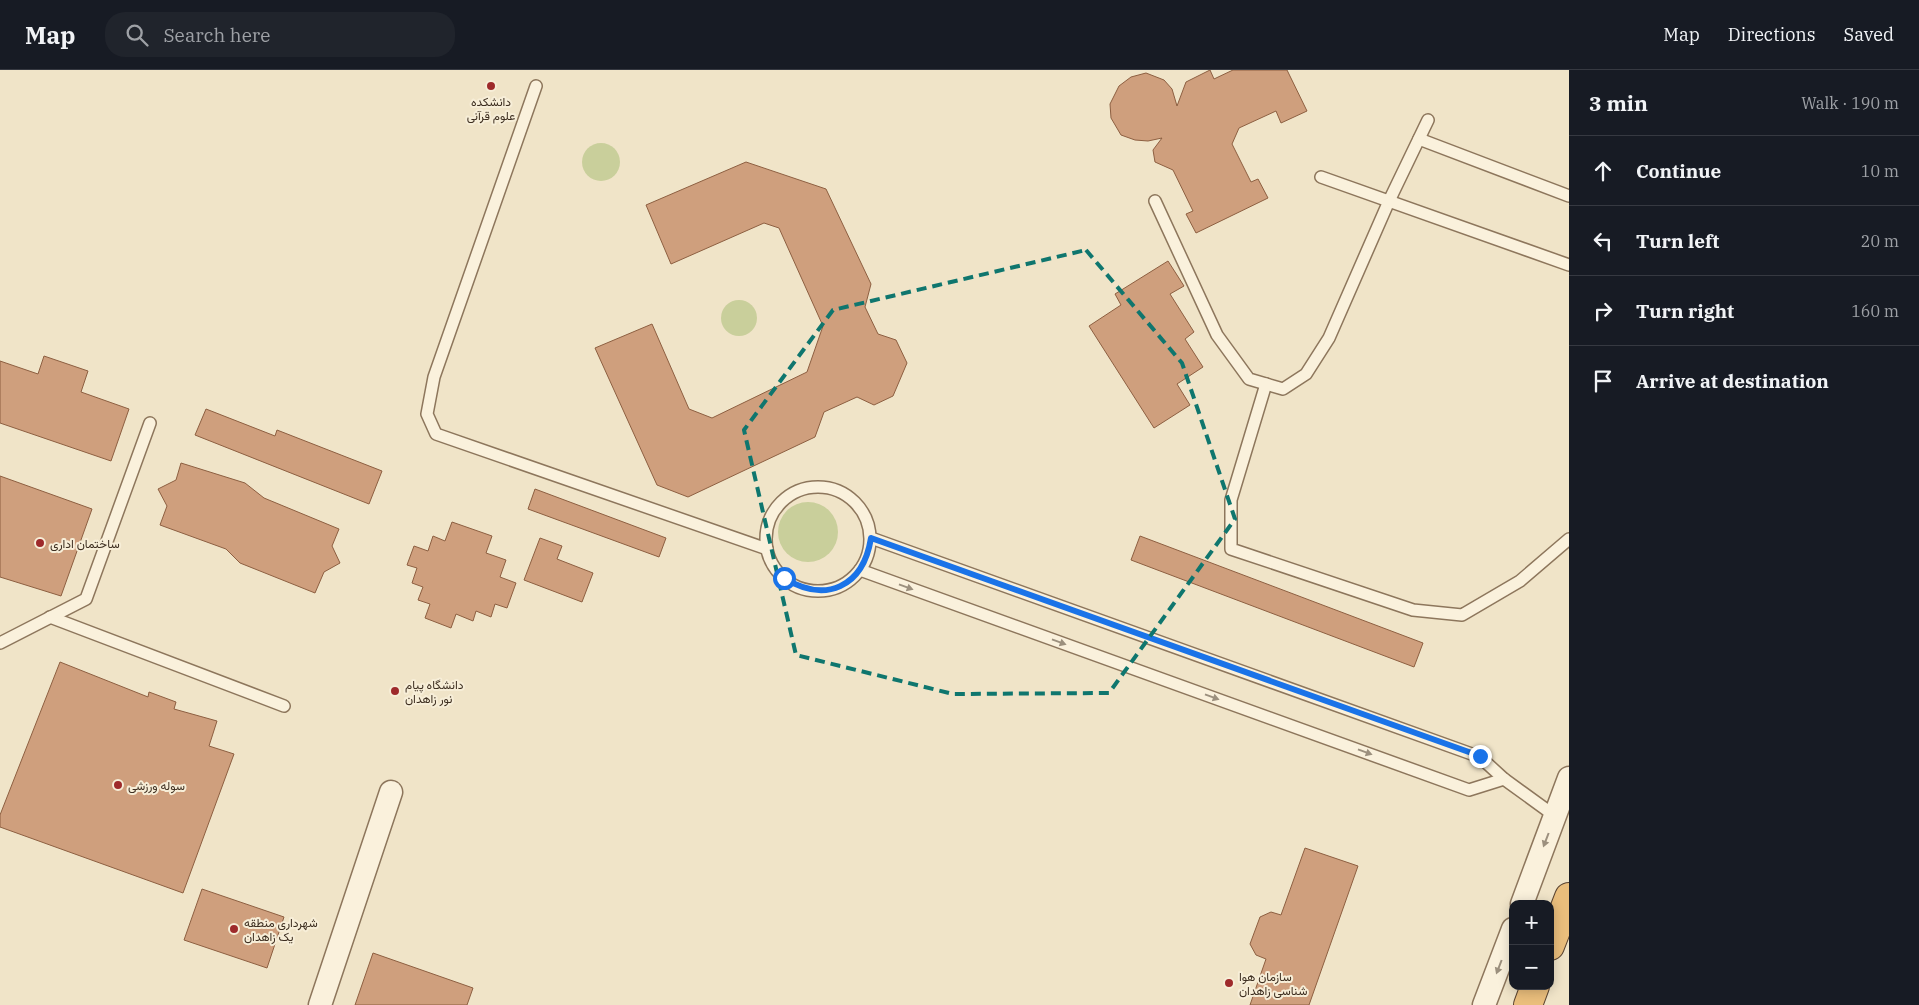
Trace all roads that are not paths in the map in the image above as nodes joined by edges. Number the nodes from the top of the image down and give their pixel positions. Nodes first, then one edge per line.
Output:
1 (536, 86) dead end
2 (1428, 120) dead end
3 (1419, 139) junction
4 (1320, 177) dead end
5 (1569, 196) edge
6 (1155, 201) dead end
7 (1389, 201) junction
8 (1569, 265) edge
9 (1266, 384) junction
10 (150, 423) dead end
11 (871, 538) junction
12 (1569, 539) edge
13 (767, 549) junction
14 (860, 570) junction
15 (50, 617) junction
16 (0, 643) edge
17 (284, 706) dead end
18 (1569, 778) edge
19 (1504, 779) junction
20 (391, 792) dead end
21 (1555, 816) junction
22 (1569, 897) edge
23 (1524, 900) edge
24 (1509, 939) edge
25 (1550, 945) edge
26 (1534, 990) edge
27 (320, 1005) edge
28 (1484, 1005) edge
29 (1528, 1005) edge

1 - 13 lane
2 - 3 lane
3 - 5 lane
3 - 7 lane
4 - 7 lane
6 - 9 lane
7 - 8 lane
7 - 9 lane
9 - 12 lane
10 - 15 lane
11 - 13 lane
11 - 14 lane
11 - 19 lane
13 - 14 lane
14 -> 19 lane
15 - 16 lane
15 - 17 lane
18 - 21 street
19 - 21 lane
20 - 27 street
21 -> 23 street
22 - 25 highway
24 -> 28 street
26 - 29 highway

